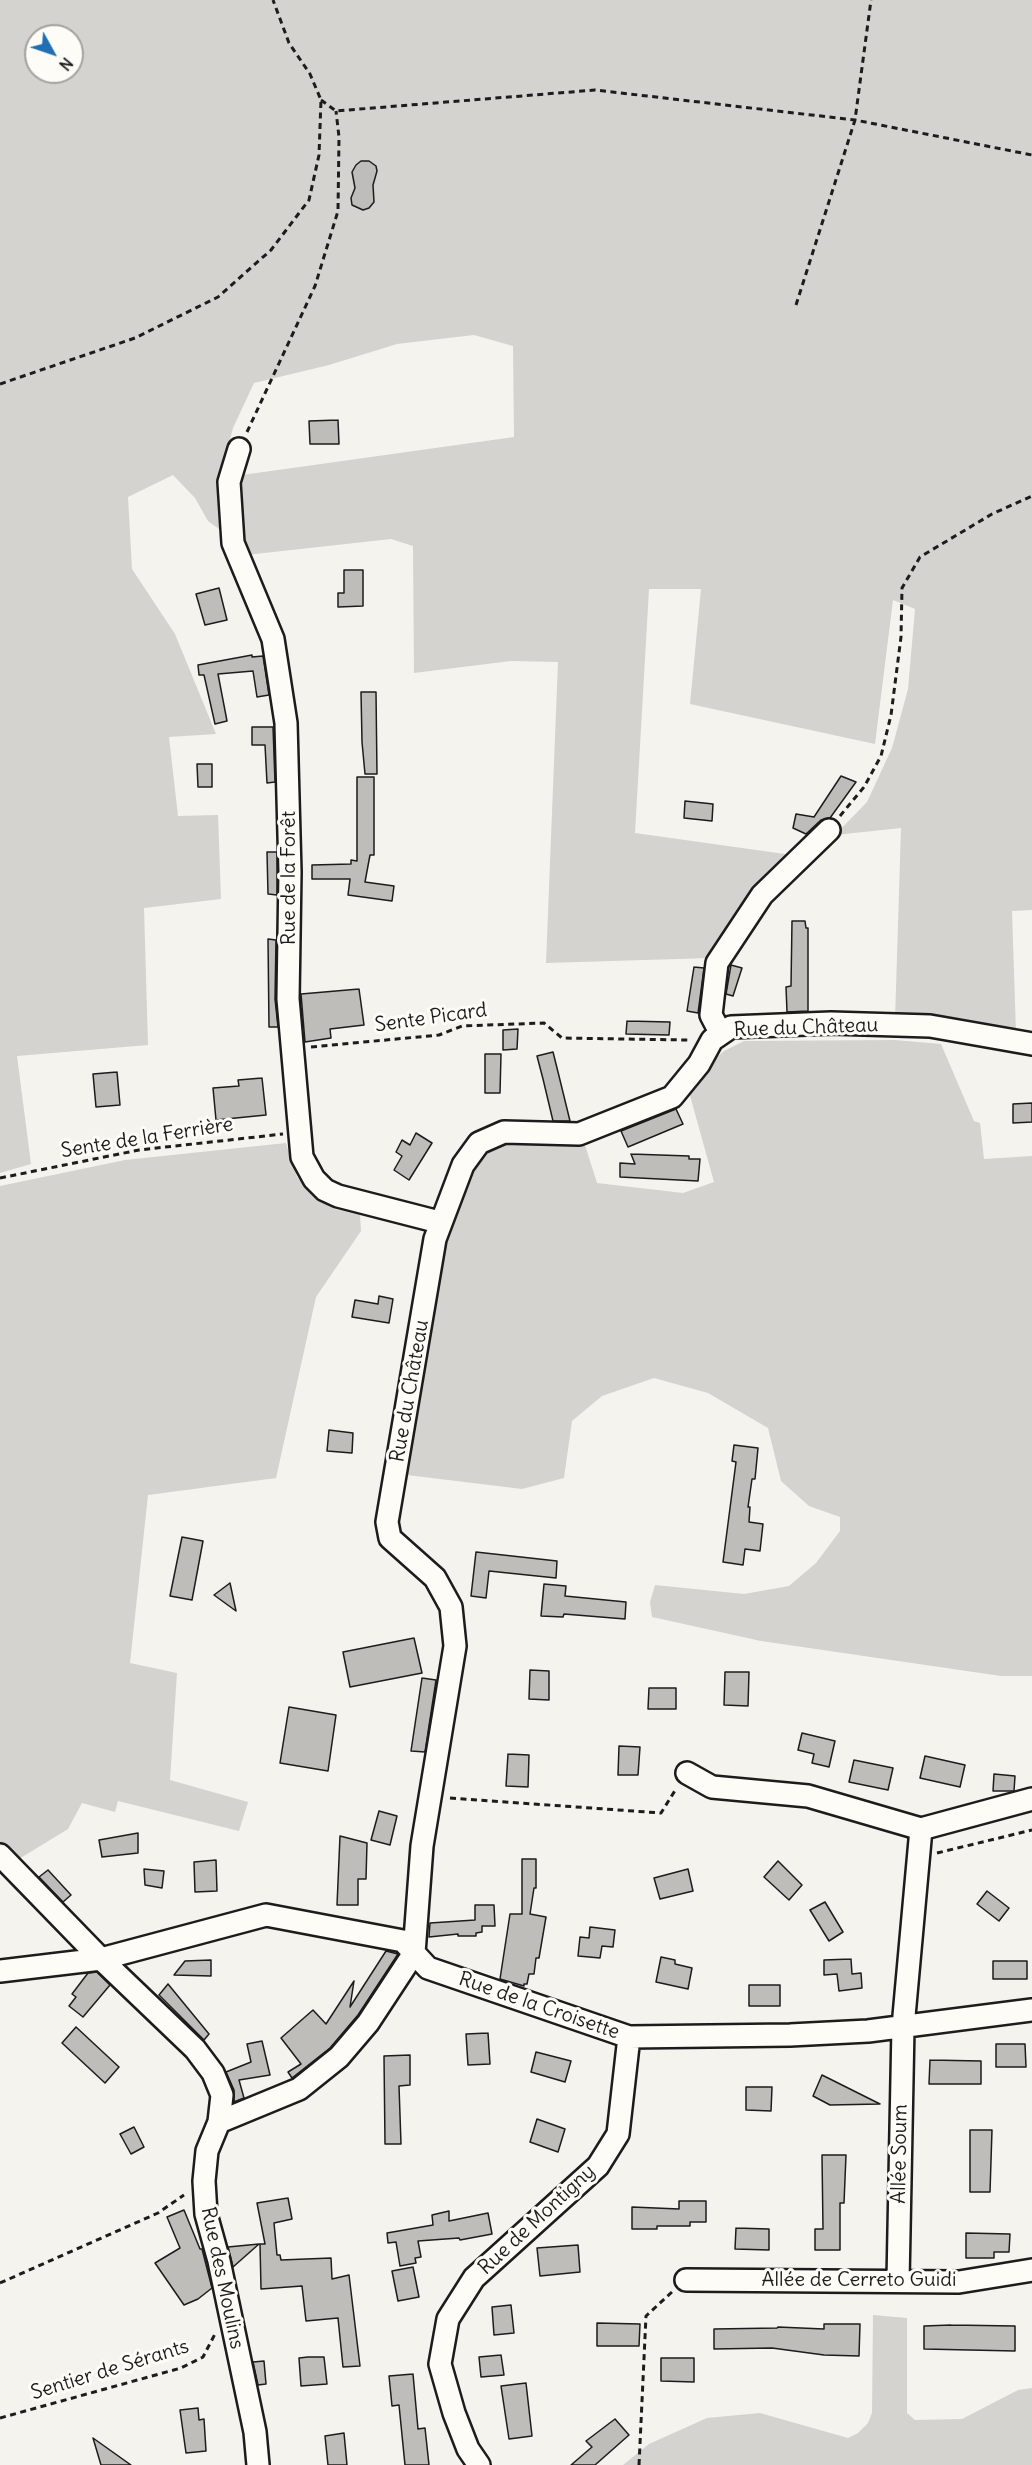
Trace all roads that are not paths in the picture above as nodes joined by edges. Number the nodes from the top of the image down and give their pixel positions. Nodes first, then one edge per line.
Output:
1 (239, 449) road end
2 (829, 830) road end
3 (717, 1037) junction
4 (1032, 1044) edge
5 (440, 1222) junction
6 (687, 1773) road end
7 (1032, 1799) edge
8 (921, 1829) junction
9 (0, 1855) edge
10 (414, 1953) junction
11 (101, 1959) junction
12 (0, 1971) edge
13 (1032, 2010) edge
14 (903, 2027) junction
15 (629, 2037) junction
16 (219, 2122) junction
17 (1032, 2270) edge
18 (686, 2280) road end
19 (898, 2281) junction
20 (258, 2465) edge
21 (479, 2465) edge

1 - 5 street, Rue de la Forêt
2 - 3 street
3 - 4 street, Rue du Château
3 - 5 street, Rue du Château
5 - 10 street, Rue du Château
6 - 8 street
7 - 8 street
8 - 14 street, Allée Soum
9 - 11 street, Rue des Moulins
10 - 11 street, Rue de la Croisette
10 - 15 street, Rue de la Croisette
10 - 16 street, Rue du Château
11 - 12 street, Rue de la Croisette
11 - 16 street, Rue des Moulins
13 - 14 street, Rue de la Croisette
14 - 15 street, Rue de la Croisette
14 - 19 street, Allée Soum
15 - 21 street, Rue de Montigny
16 - 20 street, Rue des Moulins
17 - 19 street, Allée de Cerreto Guidi
18 - 19 street, Allée de Cerreto Guidi

